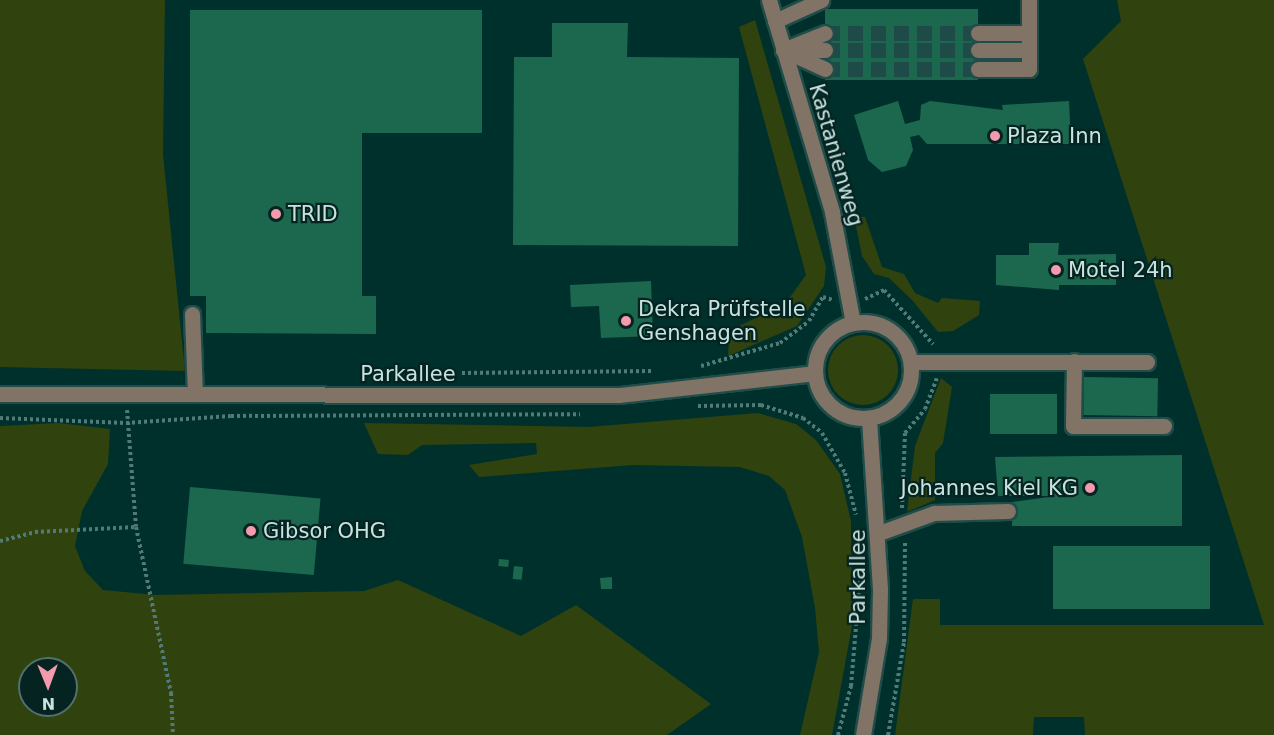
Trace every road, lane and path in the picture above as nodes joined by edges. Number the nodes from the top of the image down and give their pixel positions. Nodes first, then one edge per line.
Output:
1 (769, 0) edge
2 (800, 0) edge
3 (821, 0) edge
4 (1029, 0) edge
5 (775, 21) junction
6 (825, 33) tunnel mouth
7 (978, 33) tunnel mouth
8 (1029, 33) junction
9 (783, 50) junction
10 (825, 50) tunnel mouth
11 (978, 50) tunnel mouth
12 (1029, 50) junction
13 (825, 69) tunnel mouth
14 (978, 69) tunnel mouth
15 (854, 305) junction
16 (192, 315) dead end
17 (853, 323) junction
18 (911, 362) junction
19 (936, 362) junction
20 (1074, 362) junction
21 (1147, 362) dead end
22 (688, 368) dead end
23 (658, 371) dead end
24 (462, 373) dead end
25 (815, 373) junction
26 (0, 394) edge
27 (128, 394) junction
28 (195, 394) junction
29 (689, 406) dead end
30 (585, 414) dead end
31 (0, 418) edge
32 (869, 418) junction
33 (126, 423) junction
34 (1164, 426) dead end
35 (1008, 511) dead end
36 (858, 519) dead end
37 (904, 524) junction
38 (136, 527) junction
39 (879, 533) junction
40 (0, 541) edge
41 (860, 570) dead end
42 (173, 735) edge
43 (838, 735) edge
44 (863, 735) edge
45 (888, 735) edge

1 - 5 street, Kastanienweg
2 - 5 street
3 - 5 street
4 - 8 street
5 - 9 street, Kastanienweg
6 - 9 street
7 - 8 street
8 - 12 street
9 - 10 street
9 - 13 street
9 - 15 street, Kastanienweg
11 - 12 street
12 - 14 street
15 - 17 street, Kastanienweg
15 - 19 path
15 - 22 path
16 - 28 street
17 - 18 street
17 - 25 street
18 - 19 street
18 - 32 street
19 - 20 street
19 - 37 path
20 - 21 street
20 - 34 street
23 - 24 path
25 - 28 street, Parkallee
25 - 32 street
26 - 27 street, Parkallee
27 - 28 street, Parkallee
27 - 33 path
29 - 36 path
30 - 33 path
31 - 33 path
32 - 39 street, Parkallee
33 - 38 path
35 - 37 street
37 - 39 street
37 - 45 path
38 - 40 path
38 - 42 path
39 - 44 street, Parkallee
41 - 43 path

